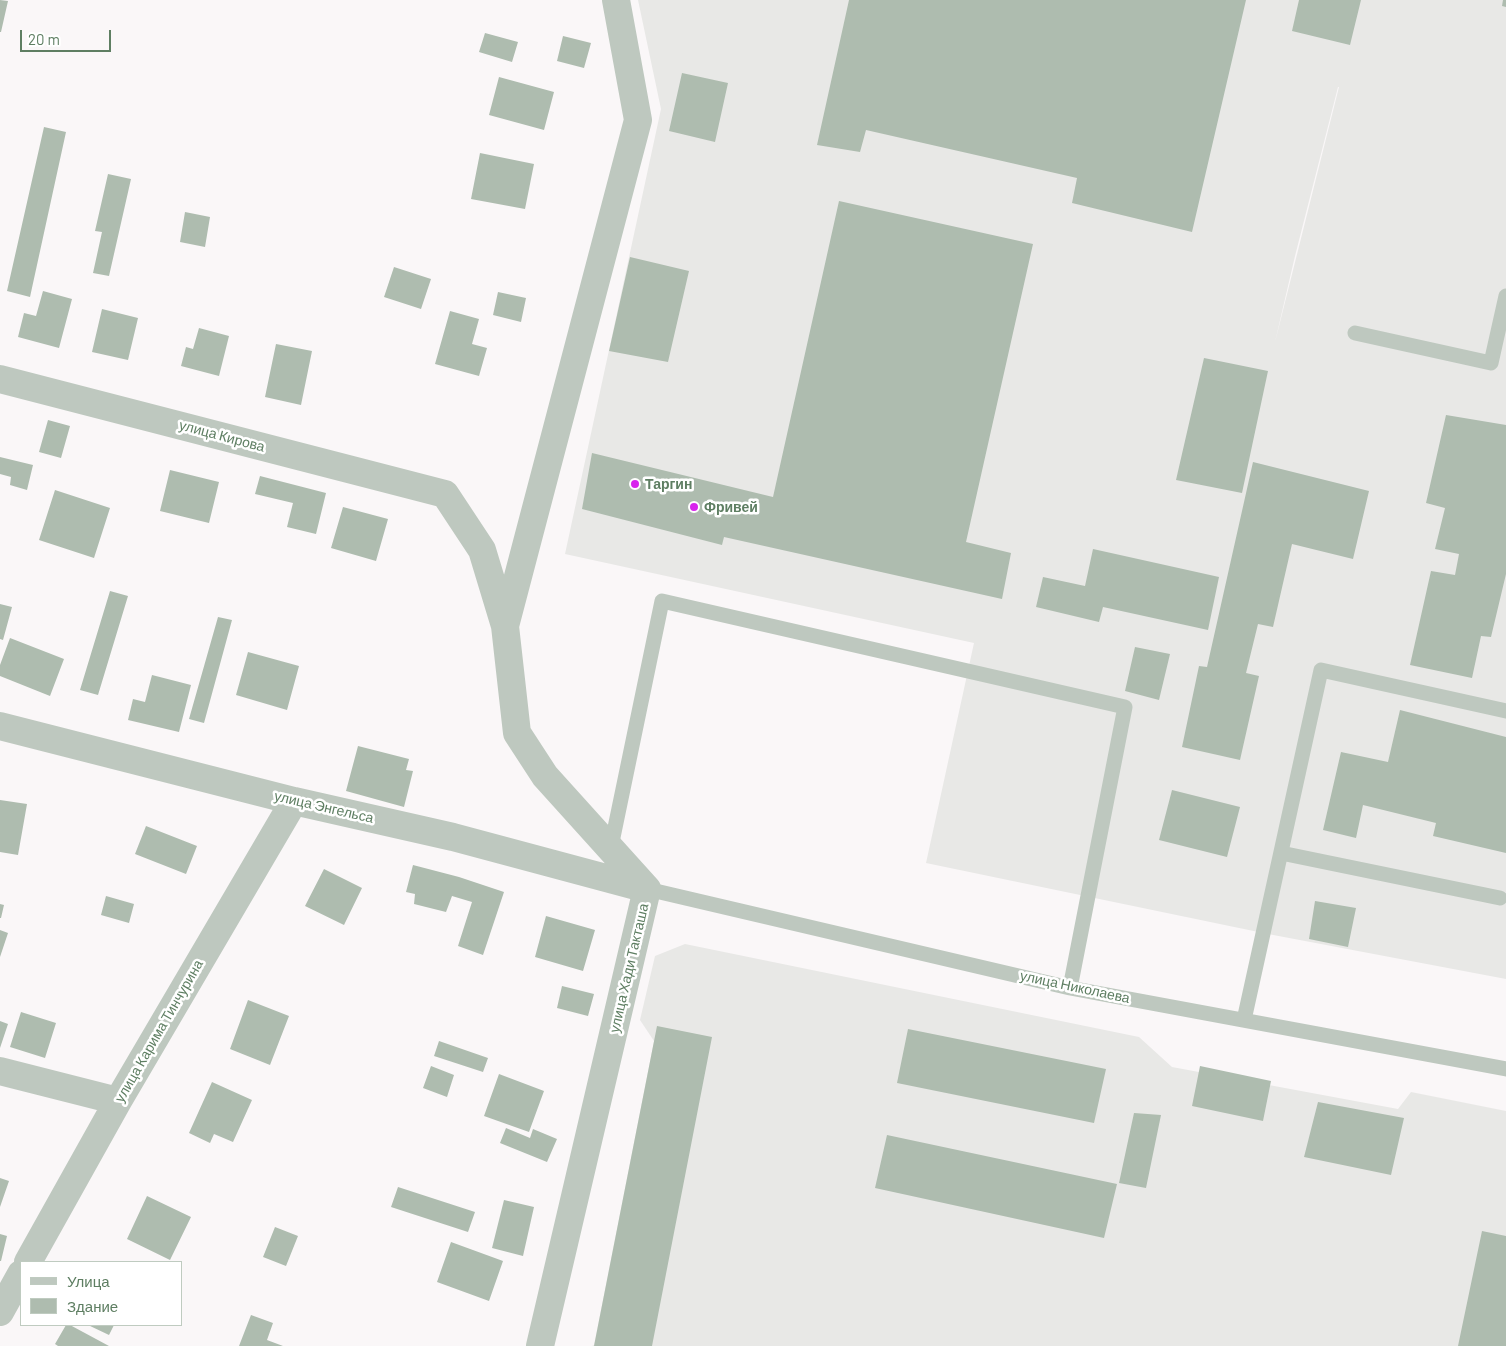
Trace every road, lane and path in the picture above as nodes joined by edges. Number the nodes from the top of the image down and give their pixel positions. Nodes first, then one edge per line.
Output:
1 (616, 0) edge
2 (1506, 296) edge
3 (1355, 332) dead end
4 (0, 379) edge
5 (445, 494) joint
6 (505, 626) junction
7 (1506, 711) edge
8 (0, 726) edge
9 (294, 801) junction
10 (611, 847) junction
11 (1281, 853) junction
12 (647, 888) junction
13 (1500, 898) dead end
14 (1070, 988) junction
15 (1244, 1020) junction
16 (1506, 1069) edge
17 (0, 1071) edge
18 (118, 1101) junction
19 (29, 1261) edge
20 (20, 1276) edge
21 (0, 1312) edge
22 (540, 1346) edge

1 - 6 street
2 - 3 lane
4 - 5 street, улица Кирова
5 - 6 street, улица Хади Такташа
6 - 10 street, улица Хади Такташа
7 - 11 lane
8 - 9 street, улица Энгельса
9 - 12 street, улица Энгельса
9 - 18 street, улица Карима Тинчурина
10 - 12 street, улица Хади Такташа
10 - 14 lane
11 - 13 lane
11 - 15 lane
12 - 14 lane, улица Николаева
12 - 22 street, улица Хади Такташа
14 - 15 lane, улица Николаева
15 - 16 lane, улица Николаева
17 - 18 street
18 - 19 street, улица Карима Тинчурина
20 - 21 street

